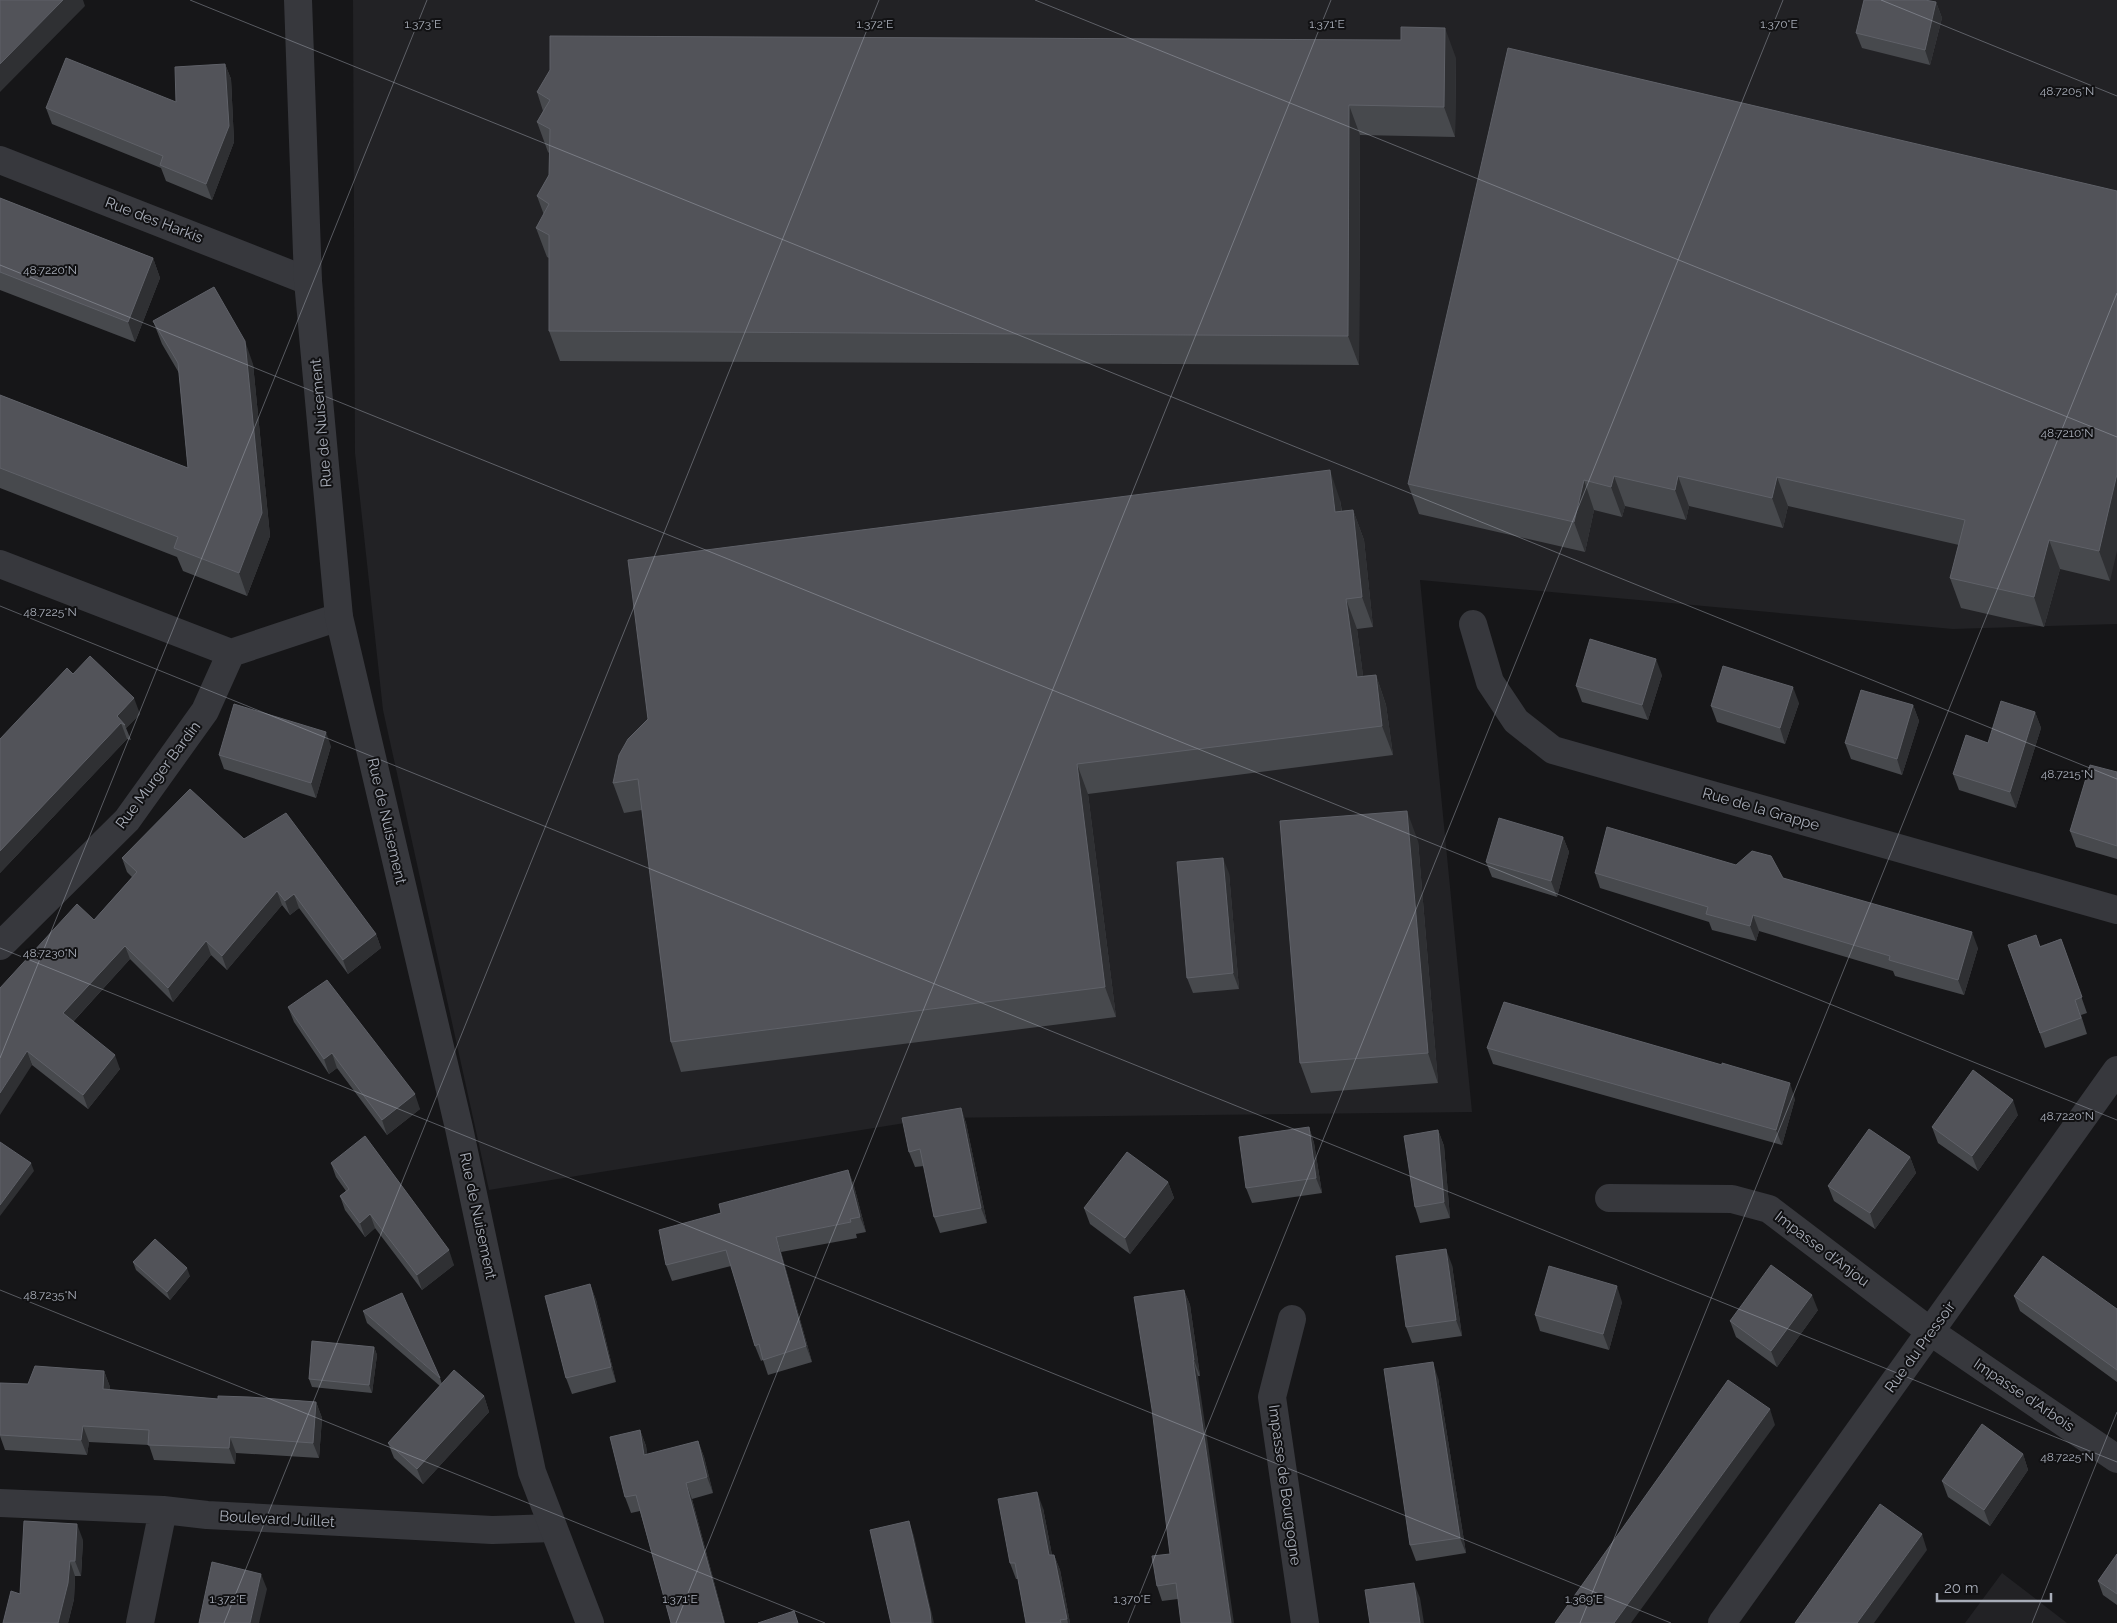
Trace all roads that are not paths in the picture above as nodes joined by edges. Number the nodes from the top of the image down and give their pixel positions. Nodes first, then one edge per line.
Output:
1 (298, 0) edge
2 (0, 160) edge
3 (308, 281) junction
4 (0, 564) edge
5 (338, 617) junction
6 (1473, 624) dead end
7 (231, 653) junction
8 (2117, 910) edge
9 (0, 946) edge
10 (2117, 1070) edge
11 (1609, 1198) dead end
12 (1292, 1319) dead end
13 (1932, 1332) junction
14 (2117, 1459) edge
15 (0, 1503) edge
16 (164, 1510) junction
17 (553, 1528) junction
18 (140, 1623) edge
19 (590, 1623) edge
20 (1305, 1623) edge
21 (1722, 1623) edge

1 - 3 street, Rue de Nuisement
2 - 3 street, Rue des Harkis
3 - 5 street, Rue de Nuisement
4 - 7 street
5 - 7 street
5 - 17 street, Rue de Nuisement
6 - 8 street, Rue de la Grappe
7 - 9 street, Rue Murger Bardin
10 - 13 street, Rue du Pressoir
11 - 13 street, Impasse d'Anjou
12 - 20 street, Impasse de Bourgogne
13 - 14 street, Impasse d'Arbois
13 - 21 street, Rue du Pressoir
15 - 16 street, Boulevard Juillet
16 - 17 street, Boulevard Juillet
16 - 18 street
17 - 19 street, Rue de Nuisement

